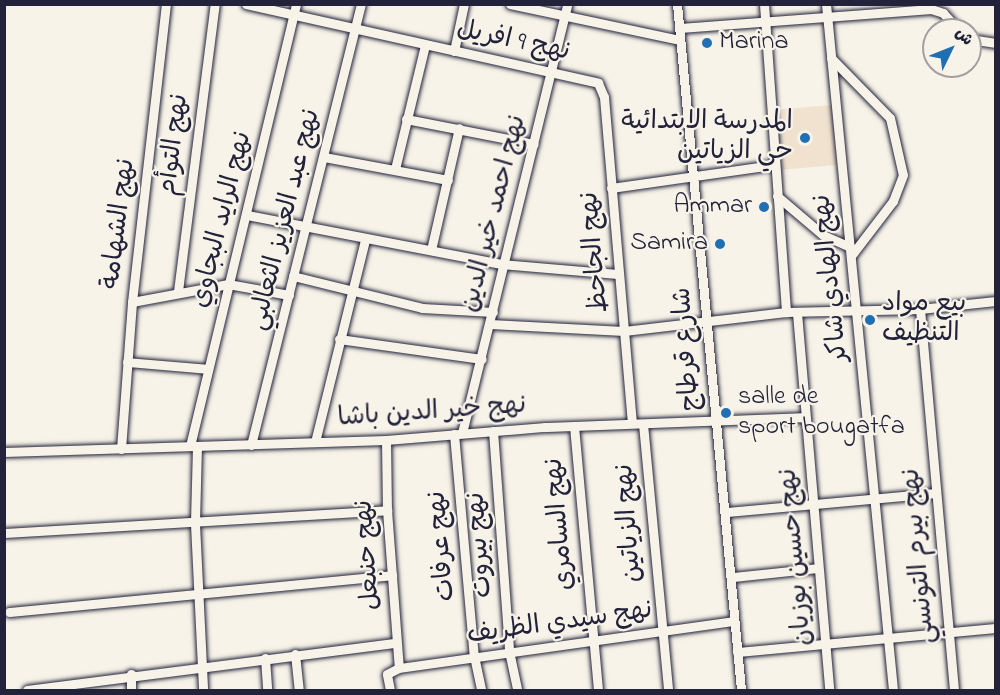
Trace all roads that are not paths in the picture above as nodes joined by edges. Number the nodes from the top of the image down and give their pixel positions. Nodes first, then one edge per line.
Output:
1 (166, 4) edge
2 (216, 4) edge
3 (246, 4) edge
4 (361, 4) edge
5 (464, 4) edge
6 (567, 4) edge
7 (677, 4) edge
8 (764, 4) edge
9 (826, 4) edge
10 (516, 5) edge
11 (294, 10) edge
12 (886, 10) edge
13 (564, 17) junction
14 (827, 18) junction
15 (948, 18) edge
16 (766, 23) junction
17 (680, 28) junction
18 (355, 30) junction
19 (680, 40) junction
20 (425, 45) junction
21 (454, 51) junction
22 (831, 58) junction
23 (551, 72) junction
24 (595, 80) joint
25 (406, 119) junction
26 (459, 128) junction
27 (534, 144) junction
28 (324, 157) junction
29 (773, 165) junction
30 (395, 170) junction
31 (693, 177) junction
32 (448, 180) junction
33 (611, 188) junction
34 (777, 196) junction
35 (247, 215) junction
36 (305, 228) junction
37 (365, 240) junction
38 (431, 250) junction
39 (850, 251) junction
40 (501, 264) junction
41 (618, 274) junction
42 (293, 276) junction
43 (228, 284) junction
44 (178, 291) junction
45 (351, 291) junction
46 (289, 295) junction
47 (996, 301) edge
48 (132, 302) junction
49 (920, 309) junction
50 (857, 310) junction
51 (493, 312) junction
52 (786, 312) junction
53 (797, 313) junction
54 (708, 321) junction
55 (490, 324) junction
56 (624, 331) junction
57 (339, 339) junction
58 (482, 359) junction
59 (127, 362) junction
60 (208, 369) junction
61 (804, 417) junction
62 (632, 423) junction
63 (714, 423) junction
64 (643, 424) junction
65 (574, 426) junction
66 (493, 431) junction
67 (458, 434) junction
68 (386, 440) junction
69 (315, 442) junction
70 (251, 445) junction
71 (194, 446) junction
72 (121, 449) junction
73 (4, 452) edge
74 (934, 493) junction
75 (875, 500) junction
76 (815, 505) junction
77 (387, 510) junction
78 (726, 512) junction
79 (195, 524) junction
80 (5, 533) edge
81 (818, 568) junction
82 (392, 574) junction
83 (733, 577) junction
84 (198, 593) junction
85 (9, 612) dead end
86 (734, 621) junction
87 (996, 628) edge
88 (659, 632) junction
89 (947, 633) junction
90 (888, 640) junction
91 (592, 641) junction
92 (396, 643) junction
93 (825, 643) junction
94 (509, 651) junction
95 (737, 652) junction
96 (295, 654) junction
97 (474, 656) junction
98 (265, 658) junction
99 (203, 665) junction
100 (396, 669) junction
101 (131, 674) junction
102 (27, 690) edge
103 (131, 690) edge
104 (203, 690) edge
105 (267, 690) edge
106 (299, 690) edge
107 (390, 690) edge
108 (481, 690) edge
109 (517, 690) edge
110 (598, 690) edge
111 (668, 690) edge
112 (741, 690) edge
113 (829, 690) edge
114 (893, 690) edge
115 (954, 690) edge

1 - 48 street, نهج الشهامة
2 - 44 street, نهج التوأم
3 - 11 street, نهج 9 افريل
4 - 18 street, نهج عبد العزيز الثعالبي
5 - 21 street
6 - 13 street, نهج احمد خير الدين
7 - 17 street, شارع قرطاج
8 - 16 street
9 - 14 street, نهج الهادي شاكر
10 - 13 street
11 - 18 street, نهج 9 افريل
11 - 35 street, نهج الرايد البجاوي
12 - 14 street
12 - 15 street
13 - 19 street
13 - 23 street, نهج احمد خير الدين
14 - 16 street
14 - 22 street, نهج الهادي شاكر
16 - 17 street
16 - 29 street
17 - 19 street, شارع قرطاج
18 - 20 street, نهج 9 افريل
18 - 28 street, نهج عبد العزيز الثعالبي
19 - 31 street, شارع قرطاج
20 - 21 street, نهج 9 افريل
20 - 25 street
21 - 23 street, نهج 9 افريل
22 - 39 street, نهج الهادي شاكر
22 - 39 street
23 - 24 street, نهج 9 افريل
23 - 27 street, نهج احمد خير الدين
24 - 33 street, نهج الجاحظ
25 - 26 street
25 - 30 street
26 - 27 street
26 - 32 street
27 - 40 street, نهج احمد خير الدين
28 - 30 street
28 - 36 street, نهج عبد العزيز الثعالبي
29 - 31 street
29 - 34 street
30 - 32 street
31 - 33 street
31 - 54 street, شارع قرطاج
32 - 38 street
33 - 41 street, نهج الجاحظ
34 - 39 street
34 - 52 street
35 - 36 street
35 - 43 street, نهج الرايد البجاوي
36 - 37 street
36 - 42 street, نهج عبد العزيز الثعالبي
37 - 38 street
37 - 45 street
38 - 40 street
39 - 50 street, نهج الهادي شاكر
40 - 41 street
40 - 51 street, نهج احمد خير الدين
41 - 56 street, نهج الجاحظ
42 - 45 street
42 - 46 street, نهج عبد العزيز الثعالبي
43 - 44 street
43 - 46 street
43 - 60 street, نهج الرايد البجاوي
44 - 48 street
45 - 51 street
45 - 57 street
46 - 70 street, نهج عبد العزيز الثعالبي
47 - 49 street
48 - 59 street, نهج الشهامة
49 - 50 street
49 - 74 street, نهج بيرم التونسي
50 - 53 street
50 - 75 street, نهج الهادي شاكر
51 - 55 street, نهج احمد خير الدين
52 - 53 street
52 - 54 street
53 - 61 street, نهج حسين بوزيان
54 - 56 street
54 - 63 street, شارع قرطاج
55 - 56 street
55 - 58 street, نهج احمد خير الدين
56 - 62 street, نهج الجاحظ
57 - 58 street
57 - 69 street
58 - 67 street, نهج احمد خير الدين
59 - 60 street
59 - 72 street, نهج الشهامة
60 - 71 street, نهج الرايد البجاوي
61 - 63 street, نهج خير الدين باشا
61 - 76 street, نهج حسين بوزيان
62 - 64 street, نهج خير الدين باشا
62 - 65 street, نهج خير الدين باشا
63 - 64 street, نهج خير الدين باشا
63 - 78 street, شارع قرطاج
64 - 88 street, نهج الزياتين
65 - 66 street, نهج خير الدين باشا
65 - 91 street, نهج السامري
66 - 67 street, نهج خير الدين باشا
66 - 94 street, نهج بيروت
67 - 68 street, نهج خير الدين باشا
67 - 97 street, نهج عرفات
68 - 69 street, نهج خير الدين باشا
68 - 77 street, نهج حنبعل
69 - 70 street, نهج خير الدين باشا
70 - 71 street, نهج خير الدين باشا
71 - 72 street, نهج خير الدين باشا
71 - 79 street, نهج الرايد البجاوي
72 - 73 street, نهج خير الدين باشا
74 - 75 street
74 - 89 street, نهج بيرم التونسي
75 - 76 street
75 - 90 street, نهج الهادي شاكر
76 - 78 street
76 - 81 street, نهج حسين بوزيان
77 - 79 street
77 - 82 street, نهج حنبعل
78 - 83 street, شارع قرطاج
79 - 80 street
79 - 84 street, نهج الرايد البجاوي
81 - 83 street
81 - 93 street, نهج حسين بوزيان
82 - 84 street
82 - 92 street, نهج حنبعل
83 - 86 street, شارع قرطاج
84 - 85 street
84 - 99 street, نهج الرايد البجاوي
86 - 88 street, نهج سيدي الظريف
86 - 95 street, شارع قرطاج
87 - 89 street
88 - 91 street, نهج سيدي الظريف
88 - 111 street, نهج الزياتين
89 - 90 street
89 - 115 street, نهج بيرم التونسي
90 - 93 street
90 - 114 street, نهج الهادي شاكر
91 - 94 street, نهج سيدي الظريف
91 - 110 street, نهج السامري
92 - 96 street
92 - 100 street, نهج حنبعل
93 - 95 street
93 - 113 street, نهج حسين بوزيان
94 - 97 street, نهج سيدي الظريف
94 - 109 street, نهج بيروت
95 - 112 street, شارع قرطاج
96 - 98 street
96 - 106 street
97 - 100 street, نهج سيدي الظريف
97 - 108 street, نهج عرفات
98 - 99 street
98 - 105 street
99 - 101 street
99 - 104 street, نهج الرايد البجاوي
100 - 107 street, نهج حنبعل
101 - 102 street
101 - 103 street

